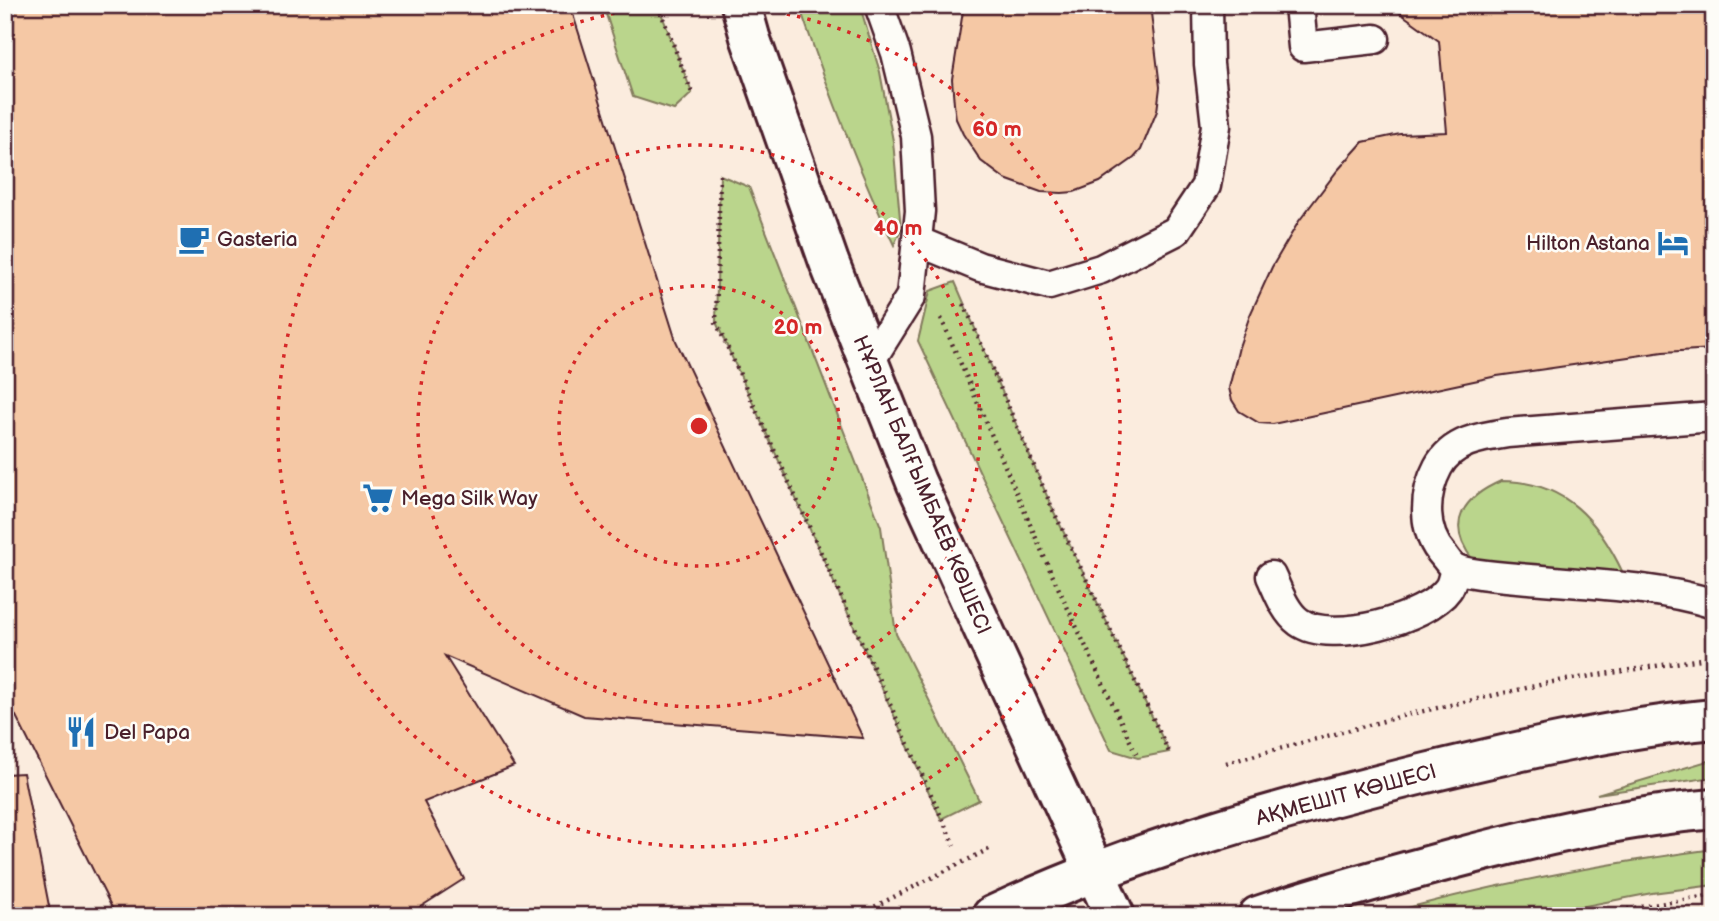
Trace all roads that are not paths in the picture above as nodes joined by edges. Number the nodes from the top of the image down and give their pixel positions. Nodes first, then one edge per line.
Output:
1 (741, 5) edge
2 (879, 5) edge
3 (1208, 5) edge
4 (1299, 5) edge
5 (1375, 39) dead end
6 (925, 250) junction
7 (869, 363) junction
8 (1714, 417) edge
9 (1455, 569) junction
10 (1271, 576) dead end
11 (1714, 604) edge
12 (1708, 715) edge
13 (1714, 809) edge
14 (1095, 872) junction
15 (992, 916) edge
16 (1115, 916) edge
17 (1258, 916) edge

1 - 7 street, НҰРЛАН БАЛҒЫМБАЕВ КӨШЕСІ
2 - 6 lane
3 - 6 lane
4 - 5 lane
6 - 7 lane
7 - 14 street, НҰРЛАН БАЛҒЫМБАЕВ КӨШЕСІ
8 - 9 lane
9 - 10 lane
9 - 11 lane
12 - 14 street, АҚМЕШІТ КӨШЕСІ
13 - 17 street
14 - 15 street, АҚМЕШІТ КӨШЕСІ
14 - 16 street, НҰРЛАН БАЛҒЫМБАЕВ КӨШЕСІ

